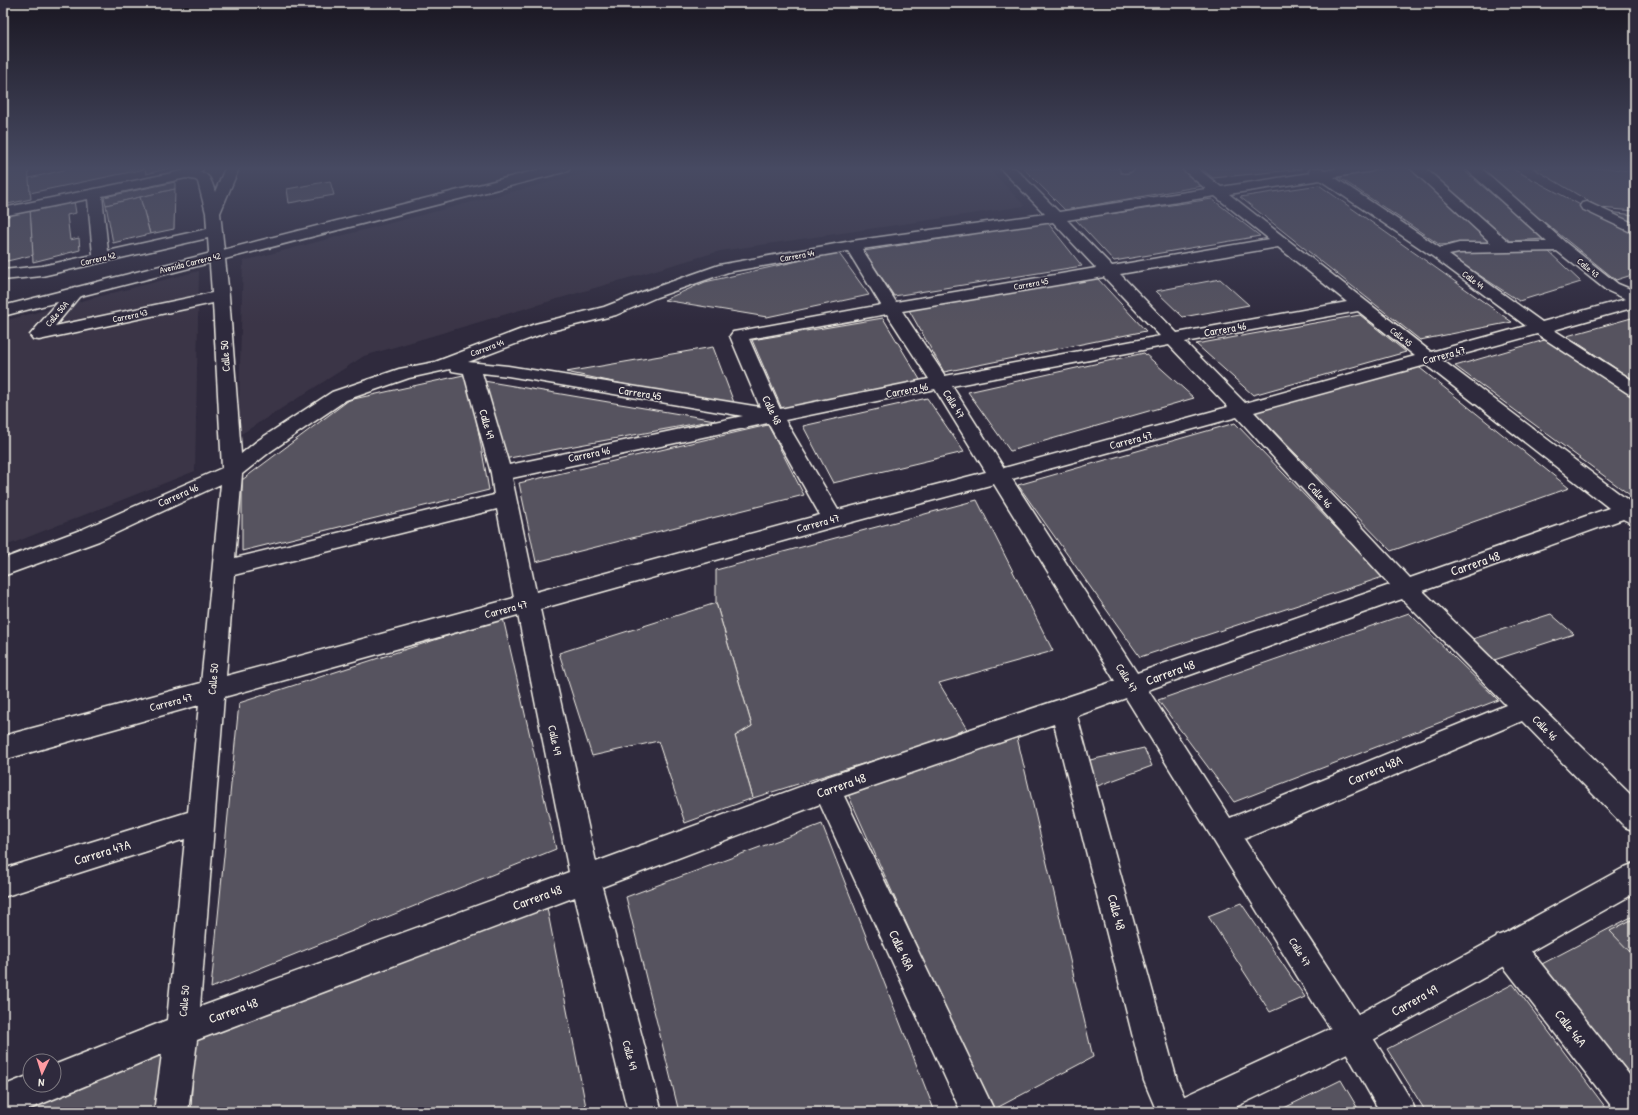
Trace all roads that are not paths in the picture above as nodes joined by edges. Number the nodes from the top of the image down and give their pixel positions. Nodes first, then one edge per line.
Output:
1 (97, 220) edge
2 (214, 220) edge
3 (312, 220) edge
4 (325, 220) edge
5 (1035, 220) edge
6 (1059, 220) edge
7 (1253, 220) edge
8 (1389, 220) edge
9 (1475, 220) edge
10 (1531, 220) edge
11 (1615, 220) edge
12 (1635, 230) edge
13 (1280, 242) junction
14 (216, 244) junction
15 (852, 246) junction
16 (1504, 246) junction
17 (1561, 246) junction
18 (1437, 253) junction
19 (101, 258) junction
20 (1107, 271) junction
21 (3, 275) edge
22 (75, 292) junction
23 (221, 296) junction
24 (3, 297) edge
25 (1635, 298) edge
26 (1635, 302) edge
27 (1361, 305) junction
28 (893, 308) junction
29 (3, 311) edge
30 (783, 327) joint
31 (1541, 329) junction
32 (39, 335) joint
33 (1172, 339) junction
34 (1429, 359) junction
35 (440, 367) junction
36 (471, 368) junction
37 (941, 384) junction
38 (1635, 390) edge
39 (339, 396) joint
40 (1241, 410) junction
41 (772, 415) junction
42 (232, 471) junction
43 (501, 473) junction
44 (999, 476) junction
45 (505, 500) junction
46 (1632, 511) edge
47 (833, 519) junction
48 (3, 568) edge
49 (223, 569) junction
50 (1406, 588) junction
51 (527, 603) junction
52 (1131, 686) junction
53 (212, 691) junction
54 (1525, 708) junction
55 (1063, 710) junction
56 (3, 748) edge
57 (827, 789) junction
58 (1635, 818) edge
59 (201, 821) junction
60 (1225, 833) junction
61 (1635, 877) edge
62 (584, 879) junction
63 (3, 883) edge
64 (1508, 948) junction
65 (182, 1030) junction
66 (1353, 1034) junction
67 (62, 1079) edge
68 (27, 1093) edge
69 (3, 1103) edge
70 (1635, 1109) edge
71 (172, 1112) edge
72 (645, 1112) edge
73 (978, 1112) edge
74 (1174, 1112) edge
75 (1188, 1112) edge
76 (1399, 1112) edge

1 - 19 main road
2 - 14 main road, Calle 50
3 - 14 main road, Avenida Carrera 42
4 - 14 main road, Avenida Carrera 42
5 - 15 main road, Carrera 44
6 - 20 main road, Calle 46
7 - 13 main road, Calle 45
8 - 18 main road, Calle 44
9 - 16 main road
10 - 17 main road, Calle 43
11 - 12 main road
13 - 20 main road, Carrera 45
13 - 27 main road, Calle 45
14 - 19 main road, Carrera 42
14 - 22 main road, Avenida Carrera 42
14 - 23 main road, Calle 50
14 - 24 main road, Avenida Carrera 42
15 - 28 main road, Calle 47
15 - 35 main road, Carrera 44
16 - 17 main road
16 - 18 main road
17 - 25 main road, Calle 43
18 - 31 main road, Calle 44
19 - 21 main road, Carrera 42
20 - 28 main road, Carrera 45
20 - 33 main road, Calle 46
22 - 29 main road, Avenida Carrera 42
22 - 32 main road, Calle 50A
23 - 32 main road, Carrera 43
23 - 42 main road, Calle 50
26 - 31 main road, Carrera 47
27 - 33 main road, Carrera 46
27 - 34 main road, Calle 45
28 - 30 main road, Carrera 45
28 - 37 main road, Calle 47
30 - 41 main road, Calle 48
31 - 34 main road, Carrera 47
31 - 38 main road, Calle 44
33 - 37 main road, Carrera 46
33 - 40 main road, Calle 46
34 - 40 main road, Carrera 47
34 - 46 main road, Calle 45
35 - 36 main road, Carrera 45
35 - 39 main road, Carrera 44
36 - 41 main road, Carrera 45
36 - 43 main road, Calle 49
37 - 41 main road, Carrera 46
37 - 44 main road, Calle 47
39 - 42 main road, Carrera 46
40 - 44 main road, Carrera 47
40 - 50 main road, Calle 46
41 - 43 main road, Carrera 46
41 - 47 main road, Calle 48
42 - 48 main road, Carrera 46
42 - 49 main road, Calle 50
43 - 45 main road, Calle 49
44 - 47 main road, Carrera 47
44 - 52 main road, Calle 47
45 - 49 main road
45 - 51 main road, Calle 49
46 - 50 main road, Carrera 48
47 - 51 main road, Carrera 47
49 - 53 main road, Calle 50
50 - 52 main road, Carrera 48
50 - 54 main road, Calle 46
51 - 53 main road, Carrera 47
51 - 62 main road, Calle 49
52 - 55 main road, Carrera 48
52 - 60 main road, Calle 47
53 - 56 main road, Carrera 47
53 - 59 main road, Calle 50
54 - 58 main road, Calle 46
54 - 60 main road, Carrera 48A
55 - 57 main road, Carrera 48
55 - 74 main road, Calle 48
57 - 62 main road, Carrera 48
57 - 73 main road, Calle 48A
59 - 63 main road, Carrera 47A
59 - 65 main road, Calle 50
60 - 66 main road, Calle 47
61 - 64 main road, Carrera 49
62 - 65 main road, Carrera 48
62 - 72 main road, Calle 49
64 - 66 main road, Carrera 49
64 - 70 main road, Calle 46A
65 - 67 main road, Carrera 48
65 - 71 main road, Calle 50
66 - 75 main road, Carrera 49
66 - 76 main road, Calle 47
68 - 69 main road

